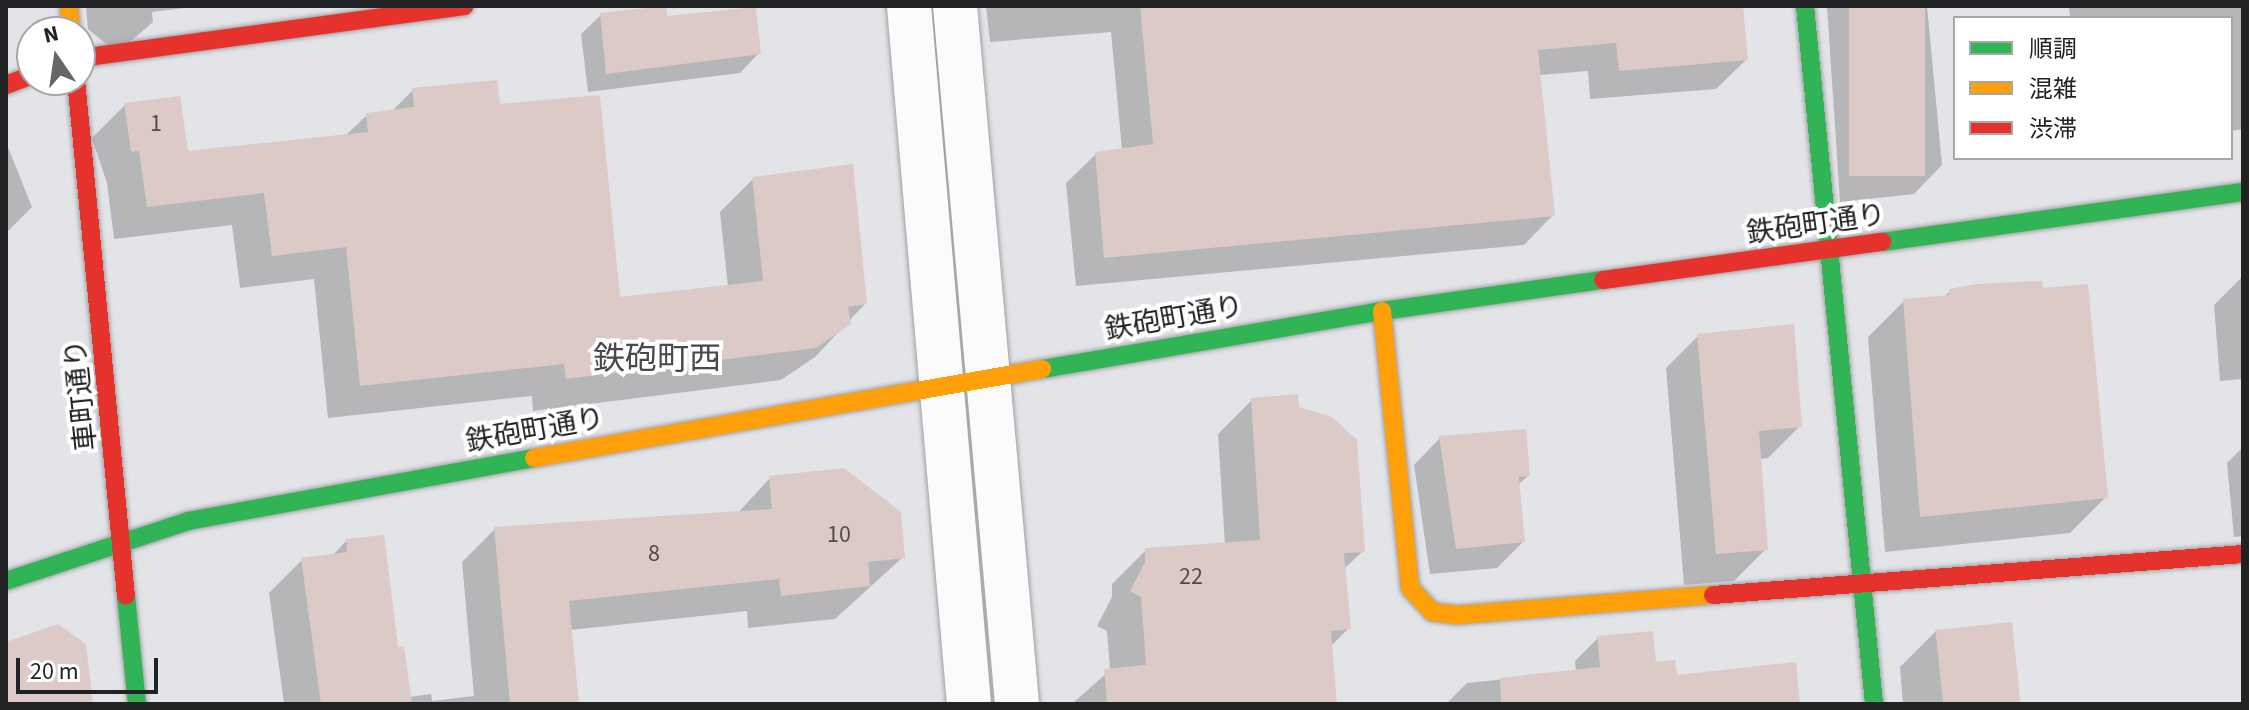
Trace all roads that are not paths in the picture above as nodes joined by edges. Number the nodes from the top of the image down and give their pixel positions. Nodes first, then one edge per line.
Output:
1 (465, 6) edge
2 (909, 6) edge
3 (955, 6) edge
4 (1805, 6) edge
5 (96, 56) edge
6 (78, 96) edge
7 (2243, 192) edge
8 (1828, 251) junction
9 (1382, 311) junction
10 (989, 377) junction
11 (940, 386) junction
12 (122, 541) junction
13 (2243, 554) edge
14 (6, 581) edge
15 (1862, 584) junction
16 (137, 704) edge
17 (969, 704) edge
18 (1017, 704) edge
19 (1874, 704) edge

1 - 5 street
2 - 11 street
3 - 10 street
4 - 8 street
6 - 12 street, 車町通り
7 - 8 street, 鉄砲町通り
8 - 9 street, 鉄砲町通り
8 - 15 street
9 - 10 street, 鉄砲町通り
9 - 15 street
10 - 11 street, 鉄砲町通り
10 - 18 street
11 - 12 street, 鉄砲町通り
11 - 17 street
12 - 14 street, 鉄砲町通り
12 - 16 street, 車町通り
13 - 15 street
15 - 19 street

